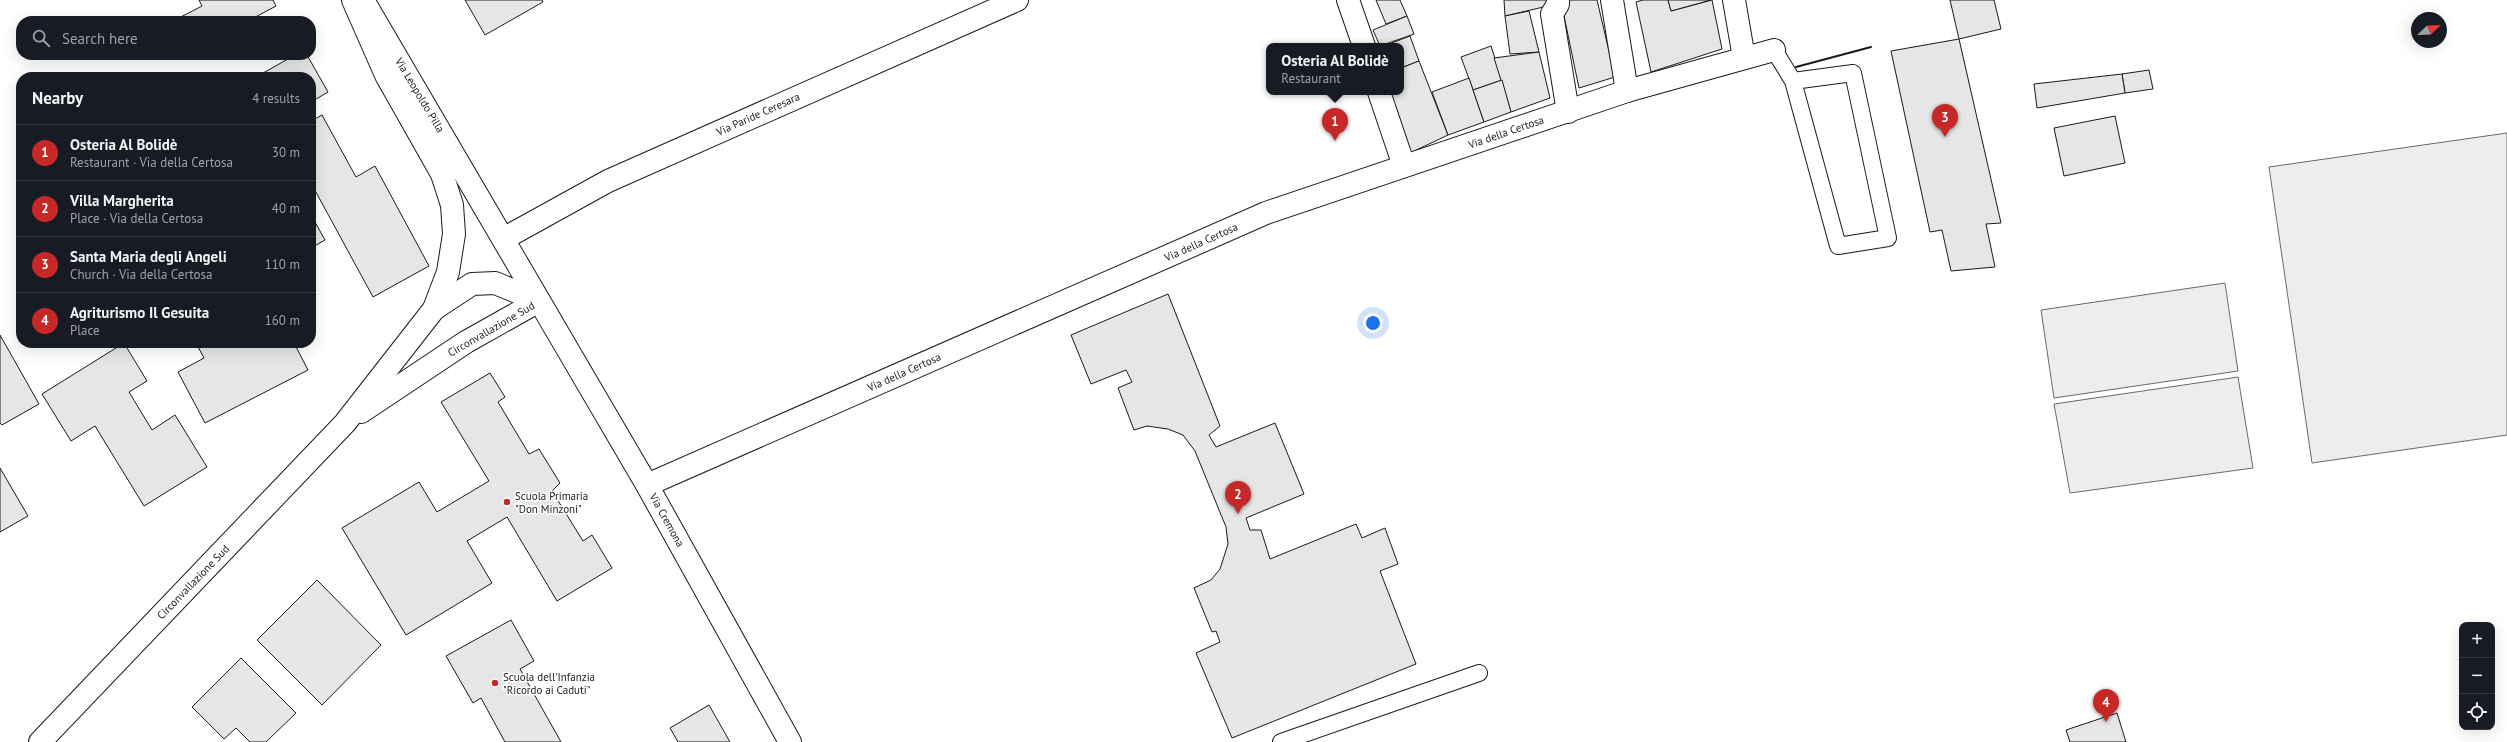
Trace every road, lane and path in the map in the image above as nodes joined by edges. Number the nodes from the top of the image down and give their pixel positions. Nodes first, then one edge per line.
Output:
1 (353, 0) edge
2 (363, 0) edge
3 (1017, 0) edge
4 (1348, 0) edge
5 (1558, 0) edge
6 (1612, 0) edge
7 (1734, 0) edge
8 (1363, 43) edge
9 (1774, 50) joint
10 (1744, 58) junction
11 (1793, 81) junction
12 (1627, 92) junction
13 (1380, 95) edge
14 (1568, 112) junction
15 (1404, 166) junction
16 (505, 238) junction
17 (539, 301) junction
18 (434, 309) junction
19 (345, 423) junction
20 (647, 485) junction
21 (1479, 673) dead end
22 (40, 742) edge
23 (790, 742) edge
24 (1281, 742) edge

1 - 18 street, Circonvallazione Sud
2 - 16 street, Via Leopoldo Pilla
3 - 16 street, Via Paride Ceresara
4 - 8 street
5 - 14 street
6 - 12 street
7 - 10 street
9 - 10 street, Via della Certosa
9 - 11 lane
10 - 12 street, Via della Certosa
11 - 11 lane
12 - 14 street, Via della Certosa
13 - 15 street
14 - 15 street, Via della Certosa
15 - 20 street, Via della Certosa
16 - 17 street, Via Cremona
17 - 18 street, Circonvallazione Sud
17 - 19 street, Circonvallazione Sud
17 - 20 street, Via Cremona
18 - 19 street, Circonvallazione Sud
19 - 22 street, Circonvallazione Sud
20 - 23 street, Via Cremona
21 - 24 lane

